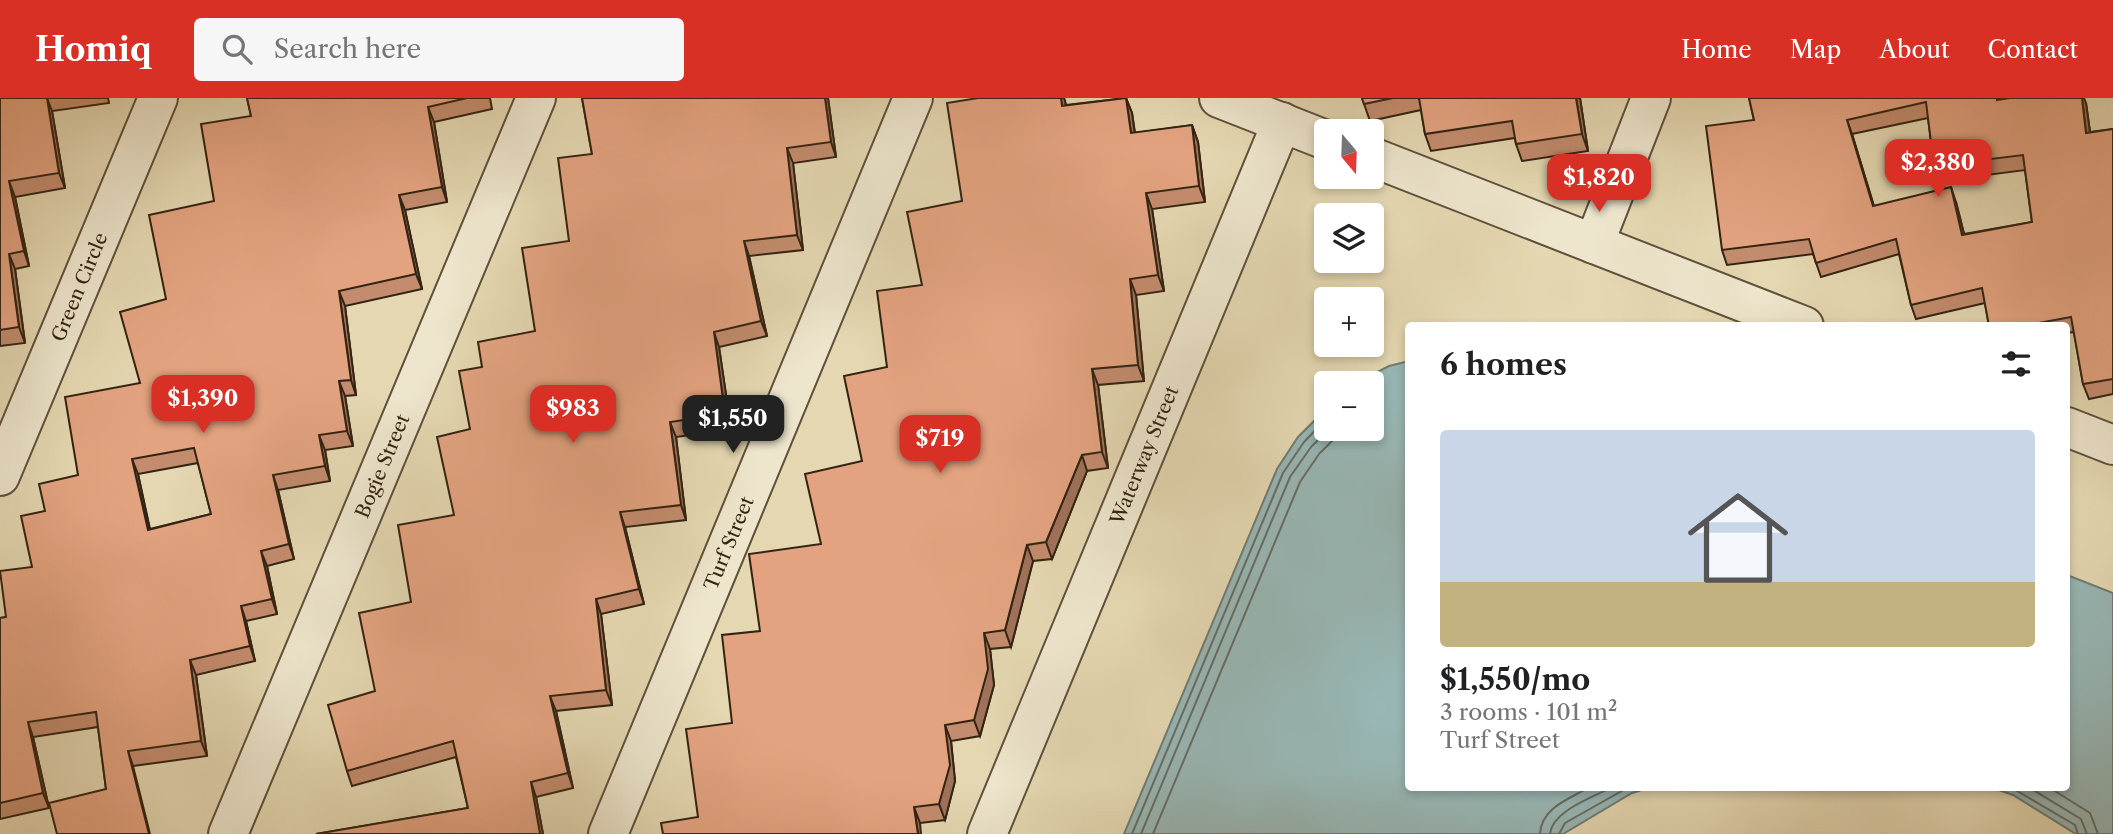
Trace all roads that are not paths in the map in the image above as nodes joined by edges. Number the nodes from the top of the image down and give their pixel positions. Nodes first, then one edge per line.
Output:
1 (158, 98) edge
2 (536, 98) edge
3 (913, 98) edge
4 (1219, 98) edge
5 (1651, 98) edge
6 (1282, 122) junction
7 (1314, 135) edge
8 (1384, 162) edge
9 (1594, 244) junction
10 (1794, 322) edge
11 (2070, 429) edge
12 (2113, 445) edge
13 (0, 476) edge
14 (228, 834) edge
15 (608, 834) edge
16 (987, 834) edge

1 - 13 street, Green Circle
2 - 14 street, Bogie Street
3 - 15 street, Turf Street
4 - 6 street
5 - 9 street
6 - 7 street
6 - 16 street, Waterway Street
8 - 9 street
9 - 10 street
11 - 12 street

